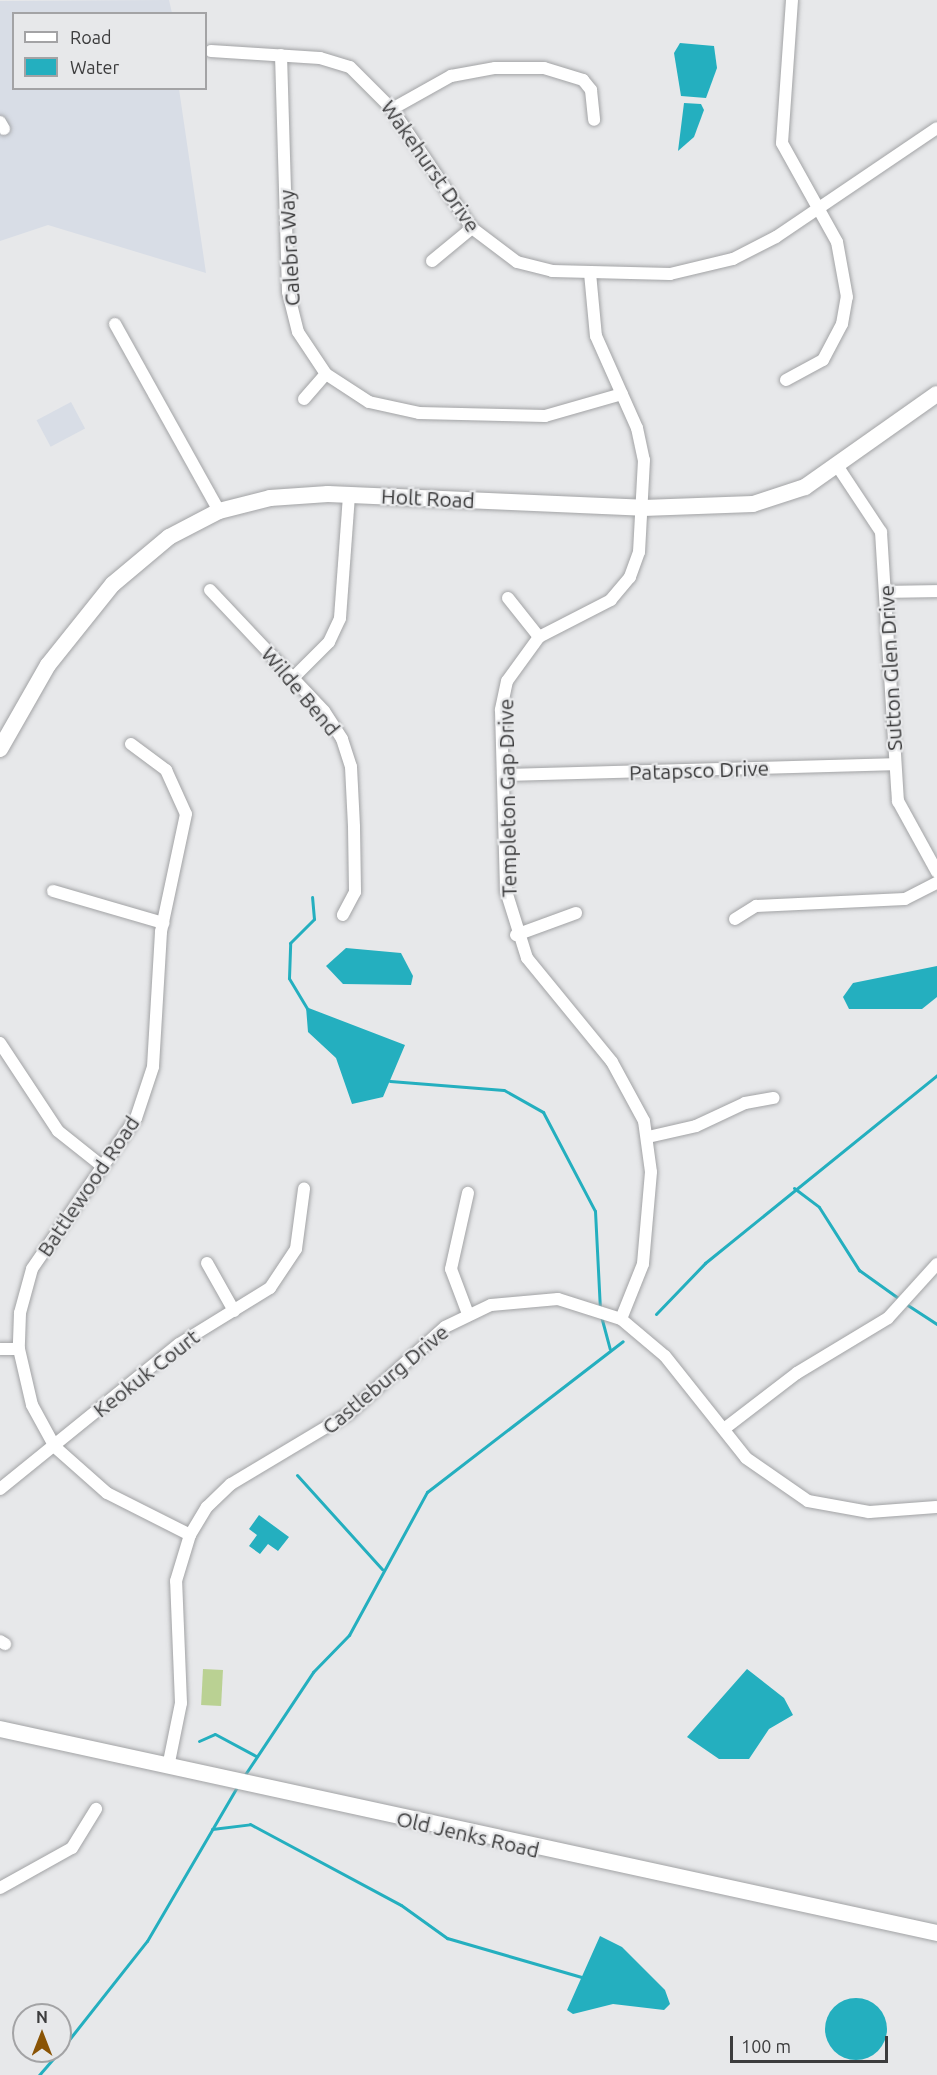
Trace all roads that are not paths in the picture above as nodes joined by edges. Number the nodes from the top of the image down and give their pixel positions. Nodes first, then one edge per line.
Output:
1 (792, 0) edge
2 (211, 51) dead end
3 (281, 55) junction
4 (392, 110) junction
5 (594, 120) dead end
6 (937, 128) edge
7 (817, 209) junction
8 (472, 228) junction
9 (432, 261) dead end
10 (590, 273) junction
11 (115, 324) dead end
12 (326, 374) junction
13 (786, 380) dead end
14 (622, 394) junction
15 (937, 394) edge
16 (304, 399) dead end
17 (838, 467) junction
18 (349, 494) junction
19 (643, 508) junction
20 (219, 511) junction
21 (210, 590) dead end
22 (937, 591) edge
23 (886, 592) junction
24 (508, 598) dead end
25 (539, 637) junction
26 (293, 678) junction
27 (131, 744) dead end
28 (0, 749) edge
29 (895, 765) junction
30 (503, 775) junction
31 (937, 872) edge
32 (937, 883) edge
33 (53, 891) dead end
34 (576, 913) dead end
35 (343, 915) dead end
36 (735, 919) dead end
37 (163, 923) junction
38 (516, 935) junction
39 (0, 1043) edge
40 (774, 1098) dead end
41 (648, 1137) junction
42 (102, 1166) junction
43 (304, 1189) dead end
44 (468, 1193) dead end
45 (207, 1263) dead end
46 (937, 1264) edge
47 (234, 1311) junction
48 (468, 1314) junction
49 (621, 1319) junction
50 (20, 1348) junction
51 (0, 1349) edge
52 (724, 1430) junction
53 (55, 1447) junction
54 (0, 1489) edge
55 (937, 1507) edge
56 (190, 1535) junction
57 (0, 1729) edge
58 (168, 1767) junction
59 (96, 1809) dead end
60 (0, 1888) edge
61 (937, 1933) edge

1 - 7 street
2 - 3 street, Wakehurst Drive
3 - 4 street, Wakehurst Drive
3 - 12 street, Calebra Way
4 - 5 street
4 - 8 street, Wakehurst Drive
6 - 7 street, Wakehurst Drive
7 - 10 street, Wakehurst Drive
7 - 13 street
8 - 9 street
8 - 10 street, Wakehurst Drive
10 - 14 street, Templeton Gap Drive
11 - 20 street
12 - 14 street, Calebra Way
12 - 16 street
14 - 19 street, Templeton Gap Drive
15 - 17 street, Holt Road
17 - 19 street, Holt Road
17 - 23 street, Sutton Glen Drive
18 - 19 street, Holt Road
18 - 20 street, Holt Road
18 - 26 street
19 - 25 street, Templeton Gap Drive
20 - 28 street, Holt Road
21 - 26 street, Wilde Bend
22 - 23 street
23 - 29 street, Sutton Glen Drive
24 - 25 street
25 - 30 street, Templeton Gap Drive
26 - 35 street, Wilde Bend
27 - 37 street, Battlewood Road
29 - 30 street, Patapsco Drive
29 - 31 street, Sutton Glen Drive
30 - 38 street, Templeton Gap Drive
32 - 36 street
33 - 37 street
34 - 38 street
37 - 42 street, Battlewood Road
38 - 41 street, Templeton Gap Drive
39 - 42 street
40 - 41 street
41 - 49 street, Templeton Gap Drive
42 - 50 street, Battlewood Road
43 - 47 street, Keokuk Court
44 - 48 street
45 - 47 street
46 - 52 street
47 - 53 street, Keokuk Court
48 - 49 street, Castleburg Drive
48 - 56 street, Castleburg Drive
49 - 52 street, Castleburg Drive
50 - 51 street
50 - 53 street, Battlewood Road
52 - 55 street, Castleburg Drive
53 - 54 street, Keokuk Court
53 - 56 street, Battlewood Road
56 - 58 street, Castleburg Drive
57 - 58 street, Old Jenks Road
58 - 61 street, Old Jenks Road
59 - 60 street

